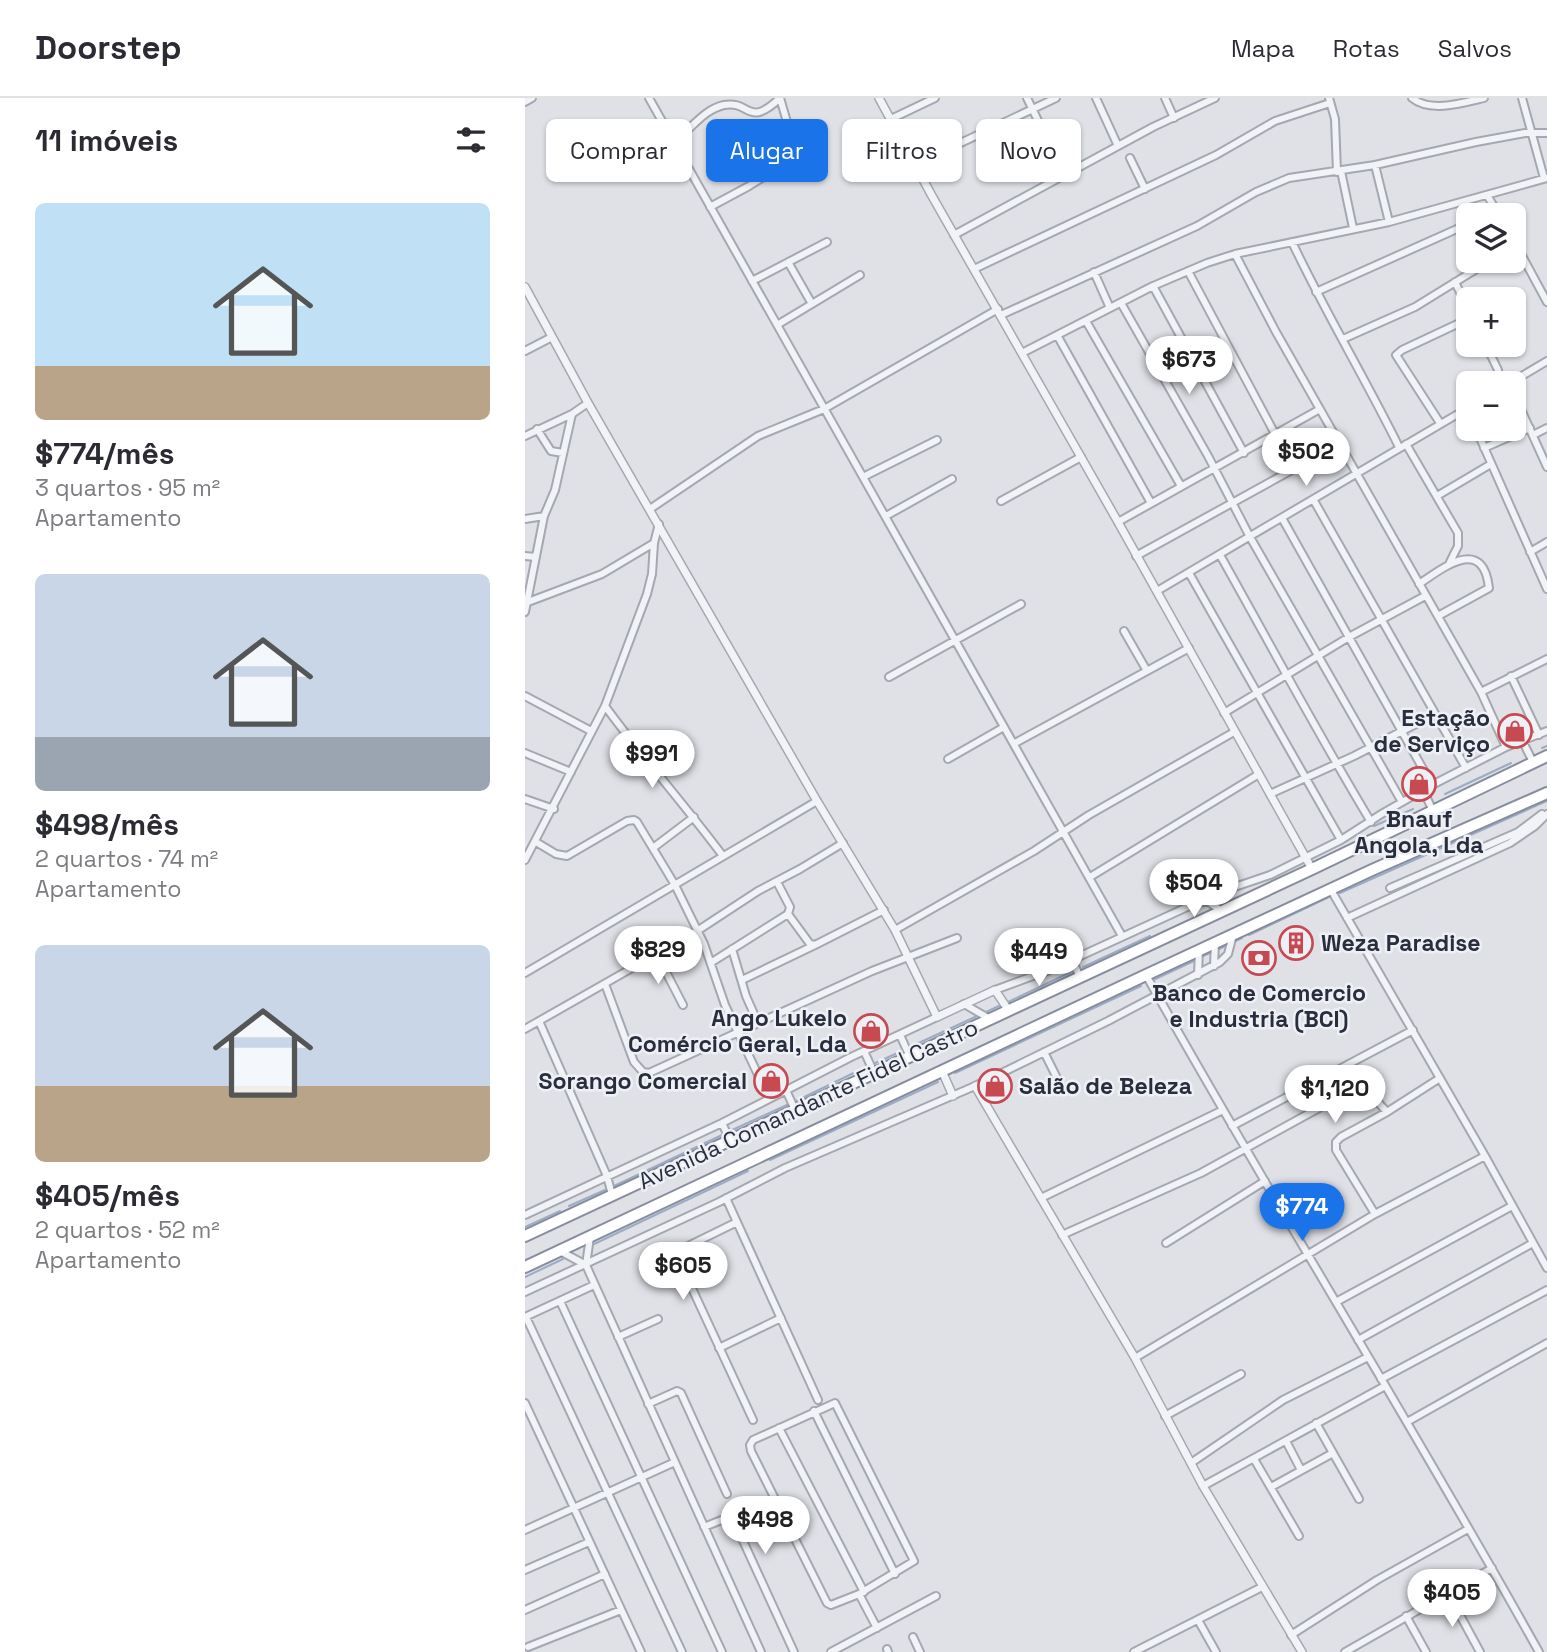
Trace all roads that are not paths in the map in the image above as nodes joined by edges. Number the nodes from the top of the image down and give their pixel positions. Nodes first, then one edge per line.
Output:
1 (532, 98) edge
2 (649, 98) edge
3 (780, 98) edge
4 (879, 98) edge
5 (935, 98) edge
6 (1027, 98) edge
7 (1056, 98) edge
8 (1096, 98) edge
9 (1165, 98) edge
10 (1215, 98) edge
11 (1412, 98) edge
12 (1483, 98) edge
13 (1522, 98) edge
14 (1330, 100) edge
15 (525, 102) edge
16 (1033, 109) junction
17 (1174, 118) junction
18 (891, 119) joint
19 (1038, 119) edge
20 (692, 126) edge
21 (1530, 132) junction
22 (1547, 133) edge
23 (962, 142) edge
24 (1118, 146) junction
25 (1130, 158) dead end
26 (1374, 165) junction
27 (1339, 171) junction
28 (1546, 178) edge
29 (926, 182) edge
30 (1145, 189) junction
31 (1487, 195) junction
32 (1490, 203) edge
33 (710, 207) junction
34 (1389, 222) junction
35 (1353, 228) junction
36 (1456, 229) edge
37 (954, 235) junction
38 (827, 242) dead end
39 (1292, 243) junction
40 (1235, 254) junction
41 (788, 262) junction
42 (1526, 264) edge
43 (974, 269) junction
44 (1188, 271) junction
45 (1094, 272) junction
46 (1470, 273) edge
47 (860, 275) dead end
48 (752, 281) junction
49 (1455, 282) junction
50 (1153, 286) junction
51 (1457, 287) edge
52 (525, 288) edge
53 (1316, 292) junction
54 (1546, 301) edge
55 (1121, 303) junction
56 (813, 304) junction
57 (1110, 309) junction
58 (999, 312) junction
59 (1086, 321) junction
60 (777, 325) junction
61 (1456, 325) edge
62 (1057, 335) junction
63 (552, 337) junction
64 (1343, 339) junction
65 (525, 351) edge
66 (1022, 353) junction
67 (1547, 361) edge
68 (1526, 373) edge
69 (589, 403) junction
70 (824, 409) junction
71 (1320, 409) junction
72 (572, 414) junction
73 (1456, 416) edge
74 (1526, 420) edge
75 (1440, 423) junction
76 (1547, 428) edge
77 (537, 429) junction
78 (1531, 431) junction
79 (1275, 434) junction
80 (525, 436) edge
81 (937, 440) dead end
82 (1481, 441) edge
83 (1339, 444) junction
84 (1402, 446) junction
85 (1484, 448) junction
86 (563, 453) junction
87 (1244, 453) junction
88 (1081, 457) junction
89 (1492, 464) junction
90 (1547, 467) edge
91 (1214, 468) junction
92 (1356, 474) junction
93 (863, 477) junction
94 (952, 479) dead end
95 (1181, 486) junction
96 (1437, 496) junction
97 (1313, 499) junction
98 (1001, 501) dead end
99 (1151, 503) junction
100 (1233, 503) junction
101 (650, 509) junction
102 (544, 516) junction
103 (886, 516) junction
104 (1282, 518) junction
105 (525, 519) edge
106 (1118, 522) junction
107 (659, 524) junction
108 (1250, 537) junction
109 (1547, 541) edge
110 (654, 543) junction
111 (1529, 552) junction
112 (1220, 555) junction
113 (525, 556) edge
114 (1136, 556) junction
115 (536, 557) junction
116 (1449, 563) junction
117 (1189, 573) junction
118 (1419, 584) junction
119 (1547, 589) edge
120 (1157, 591) junction
121 (1425, 596) junction
122 (528, 603) junction
123 (1021, 604) dead end
124 (525, 612) edge
125 (1438, 616) junction
126 (1380, 619) junction
127 (1124, 631) dead end
128 (1349, 637) junction
129 (957, 639) junction
130 (1189, 648) junction
131 (1318, 656) junction
132 (1547, 659) edge
133 (1147, 671) junction
134 (1287, 673) junction
135 (1511, 676) junction
136 (889, 677) dead end
137 (1481, 692) junction
138 (1256, 693) junction
139 (525, 696) edge
140 (605, 706) junction
141 (1224, 713) junction
142 (1435, 715) junction
143 (1005, 727) junction
144 (1401, 731) junction
145 (1547, 731) edge
146 (591, 732) junction
147 (1234, 732) junction
148 (1539, 735) junction
149 (1523, 742) junction
150 (1015, 743) junction
151 (1370, 747) junction
152 (1506, 747) junction
153 (525, 753) edge
154 (1547, 756) edge
155 (948, 759) dead end
156 (1533, 762) junction
157 (1336, 764) junction
158 (1465, 768) junction
159 (571, 772) junction
160 (1259, 774) junction
161 (1305, 778) junction
162 (1432, 785) junction
163 (1423, 790) junction
164 (1547, 793) edge
165 (1271, 794) junction
166 (525, 799) edge
167 (817, 801) junction
168 (1402, 802) junction
169 (554, 809) junction
170 (1433, 811) junction
171 (1547, 814) edge
172 (694, 817) junction
173 (1371, 822) junction
174 (1065, 832) junction
175 (1341, 840) junction
176 (536, 842) junction
177 (843, 843) junction
178 (653, 848) junction
179 (723, 856) junction
180 (1306, 857) junction
181 (525, 859) edge
182 (1312, 869) junction
183 (1090, 877) junction
184 (776, 882) junction
185 (675, 885) junction
186 (1390, 888) dead end
187 (1331, 890) junction
188 (1196, 903) junction
189 (1185, 908) junction
190 (884, 910) junction
191 (1221, 911) junction
192 (787, 914) junction
193 (1347, 918) junction
194 (1161, 919) junction
195 (1192, 924) junction
196 (895, 930) junction
197 (697, 931) junction
198 (1169, 935) junction
199 (1233, 935) junction
200 (1122, 936) junction
201 (957, 938) dead end
202 (1215, 943) junction
203 (815, 945) junction
204 (733, 949) junction
205 (1199, 950) junction
206 (652, 957) junction
207 (907, 957) junction
208 (1072, 960) junction
209 (712, 962) junction
210 (1214, 966) junction
211 (525, 973) edge
212 (1146, 975) junction
213 (1198, 975) junction
214 (1080, 977) junction
215 (742, 980) junction
216 (605, 984) junction
217 (995, 990) junction
218 (1157, 995) junction
219 (964, 1004) junction
220 (683, 1005) dead end
221 (1009, 1011) junction
222 (937, 1017) junction
223 (990, 1019) junction
224 (540, 1021) junction
225 (758, 1023) junction
226 (525, 1029) edge
227 (1413, 1030) junction
228 (739, 1032) junction
229 (900, 1034) junction
230 (863, 1051) junction
231 (1044, 1052) junction
232 (910, 1057) junction
233 (942, 1071) junction
234 (874, 1073) junction
235 (1440, 1078) junction
236 (1323, 1079) junction
237 (1059, 1083) dead end
238 (975, 1086) junction
239 (786, 1090) junction
240 (1332, 1095) junction
241 (953, 1096) junction
242 (769, 1098) junction
243 (795, 1110) junction
244 (1223, 1110) junction
245 (1387, 1112) junction
246 (722, 1123) junction
247 (1232, 1126) junction
248 (730, 1140) junction
249 (1246, 1149) junction
250 (1485, 1156) junction
251 (607, 1176) junction
252 (1265, 1181) junction
253 (612, 1195) junction
254 (726, 1198) junction
255 (1041, 1198) junction
256 (1512, 1206) junction
257 (1375, 1214) junction
258 (525, 1215) edge
259 (737, 1223) junction
260 (1062, 1235) junction
261 (525, 1236) edge
262 (590, 1236) junction
263 (1166, 1243) dead end
264 (1533, 1243) junction
265 (559, 1251) junction
266 (1309, 1255) junction
267 (586, 1265) junction
268 (525, 1266) edge
269 (1547, 1268) edge
270 (594, 1285) junction
271 (1547, 1290) edge
272 (525, 1292) edge
273 (560, 1301) junction
274 (1336, 1302) junction
275 (526, 1317) edge
276 (781, 1318) junction
277 (658, 1319) dead end
278 (618, 1337) junction
279 (1359, 1340) junction
280 (1547, 1343) edge
281 (719, 1348) junction
282 (1369, 1357) junction
283 (1135, 1358) junction
284 (1241, 1374) dead end
285 (1383, 1383) junction
286 (818, 1400) dead end
287 (525, 1403) edge
288 (649, 1404) junction
289 (814, 1411) junction
290 (1165, 1416) junction
291 (753, 1420) dead end
292 (1406, 1422) junction
293 (1316, 1423) junction
294 (779, 1428) junction
295 (1286, 1441) junction
296 (1333, 1453) junction
297 (1254, 1459) junction
298 (675, 1462) junction
299 (1191, 1463) junction
300 (1301, 1470) junction
301 (642, 1477) junction
302 (1203, 1486) junction
303 (1271, 1487) junction
304 (608, 1492) junction
305 (727, 1494) dead end
306 (1359, 1499) dead end
307 (573, 1507) junction
308 (704, 1527) junction
309 (1468, 1529) junction
310 (525, 1530) edge
311 (1299, 1536) dead end
312 (589, 1542) junction
313 (1492, 1568) junction
314 (525, 1570) edge
315 (605, 1574) junction
316 (895, 1574) junction
317 (1262, 1587) junction
318 (862, 1593) junction
319 (1448, 1593) junction
320 (936, 1596) dead end
321 (525, 1610) edge
322 (621, 1610) junction
323 (1406, 1616) junction
324 (1198, 1620) junction
325 (877, 1628) junction
326 (1291, 1635) junction
327 (913, 1637) dead end
328 (529, 1647) dead end
329 (641, 1652) edge
330 (682, 1652) edge
331 (723, 1652) edge
332 (761, 1652) edge
333 (794, 1652) edge
334 (831, 1652) edge
335 (921, 1652) edge
336 (1136, 1652) edge
337 (1216, 1652) edge
338 (1301, 1652) edge
339 (1345, 1652) edge
340 (1426, 1652) edge
341 (1480, 1652) edge
342 (1539, 1652) edge

1 - 15 street
2 - 33 street
3 - 20 street
3 - 33 street
4 - 18 street
5 - 18 street
6 - 16 street
7 - 16 street
8 - 24 street
9 - 17 street
10 - 17 street
11 - 12 street
13 - 21 street
14 - 27 street
14 - 30 street
16 - 19 street
16 - 23 street
17 - 24 street
21 - 22 street
21 - 26 street
21 - 28 street
24 - 37 street
25 - 30 street
26 - 27 street
26 - 34 street
27 - 35 street
27 - 45 street
28 - 31 street
29 - 37 street
30 - 43 street
31 - 32 street
31 - 34 street
33 - 48 street
34 - 35 street
35 - 39 street
36 - 53 street
37 - 43 street
38 - 41 street
39 - 40 street
39 - 53 street
40 - 44 street
40 - 71 street
41 - 48 street
41 - 56 street
42 - 54 street
43 - 58 street
44 - 50 street
44 - 79 street
45 - 57 street
45 - 58 street
46 - 49 street
47 - 56 street
48 - 60 street
49 - 51 street
49 - 64 street
50 - 55 street
50 - 87 street
52 - 63 street
53 - 64 street
55 - 57 street
55 - 91 street
56 - 60 street
57 - 59 street
58 - 66 street
58 - 70 street
59 - 62 street
59 - 95 street
60 - 70 street
61 - 75 street
62 - 66 street
62 - 99 street
63 - 65 street
63 - 69 street
64 - 84 street
66 - 88 street
67 - 68 street
69 - 72 street
69 - 101 street
70 - 93 street
70 - 101 street
71 - 79 street
71 - 83 street
72 - 77 street
72 - 86 street
73 - 75 street
74 - 78 street
75 - 84 street
76 - 78 street
77 - 80 street
77 - 86 street
78 - 85 street
78 - 90 street
79 - 87 street
81 - 93 street
82 - 85 street
83 - 92 street
83 - 100 street
84 - 92 street
84 - 96 street
85 - 89 street
86 - 102 street
87 - 91 street
88 - 98 street
88 - 106 street
89 - 96 street
89 - 111 street
91 - 95 street
91 - 100 street
92 - 97 street
92 - 118 street
93 - 103 street
94 - 103 street
95 - 99 street
96 - 116 street
97 - 104 street
97 - 126 street
99 - 106 street
100 - 108 street
100 - 114 street
101 - 107 street
102 - 105 street
102 - 115 street
103 - 129 street
104 - 108 street
104 - 128 street
106 - 114 street
107 - 110 street
107 - 167 street
108 - 112 street
108 - 131 street
109 - 111 street
110 - 122 street
110 - 140 street
111 - 119 street
112 - 117 street
112 - 134 street
113 - 115 street
114 - 120 street
115 - 122 street
116 - 118 street
116 - 125 street
117 - 120 street
117 - 138 street
118 - 121 street
120 - 130 street
121 - 125 street
121 - 126 street
122 - 124 street
123 - 129 street
125 - 137 street
126 - 128 street
126 - 142 street
127 - 133 street
128 - 131 street
128 - 144 street
129 - 136 street
129 - 143 street
130 - 133 street
130 - 141 street
131 - 134 street
131 - 151 street
132 - 135 street
133 - 150 street
134 - 138 street
134 - 157 street
135 - 137 street
135 - 148 street
137 - 152 street
138 - 141 street
138 - 161 street
139 - 146 street
140 - 146 street
140 - 172 street
141 - 147 street
142 - 144 street
142 - 158 street
143 - 150 street
143 - 155 street
144 - 151 street
144 - 162 street
145 - 148 street
146 - 159 street
147 - 160 street
147 - 174 street
148 - 149 street
149 - 152 street
149 - 156 street
150 - 174 street
151 - 157 street
151 - 168 street
152 - 158 street
153 - 159 street
154 - 156 highway, Avenida Comandante Fidel Castro
156 - 170 highway, Avenida Comandante Fidel Castro
157 - 161 street
157 - 173 street
158 - 162 street
159 - 169 street
160 - 165 street
160 - 183 street
161 - 165 street
161 - 175 street
162 - 163 street
163 - 168 street
163 - 170 street
164 - 187 highway, Avenida Comandante Fidel Castro
165 - 180 street
166 - 169 street
167 - 177 street
167 - 179 street
168 - 173 street
169 - 176 street
170 - 182 highway, Avenida Comandante Fidel Castro
171 - 186 street
171 - 193 street
172 - 178 street
172 - 179 street
173 - 175 street
174 - 183 street
174 - 196 street
175 - 180 street
176 - 178 street
176 - 181 street
177 - 184 street
177 - 190 street
178 - 185 street
179 - 185 street
180 - 182 street
180 - 188 street
182 - 191 highway, Avenida Comandante Fidel Castro
183 - 200 street
184 - 192 street
184 - 197 street
185 - 197 street
185 - 211 street
187 - 193 street
187 - 199 highway, Avenida Comandante Fidel Castro
188 - 189 street
188 - 191 street
189 - 194 street
189 - 195 street
190 - 196 street
190 - 203 street
191 - 195 highway, Avenida Comandante Fidel Castro
192 - 203 street
192 - 204 street
193 - 227 street
194 - 198 street
194 - 200 street
195 - 198 highway, Avenida Comandante Fidel Castro
196 - 207 street
197 - 206 street
197 - 209 street
198 - 214 highway, Avenida Comandante Fidel Castro
199 - 202 highway, Avenida Comandante Fidel Castro
199 - 210 street
200 - 208 street
201 - 207 street
202 - 205 highway, Avenida Comandante Fidel Castro
202 - 210 street
203 - 215 street
204 - 209 street
204 - 215 street
205 - 212 highway, Avenida Comandante Fidel Castro
205 - 213 street
206 - 216 street
206 - 220 street
207 - 222 street
207 - 225 street
208 - 214 street
208 - 217 street
209 - 228 street
210 - 213 street
212 - 218 street
212 - 233 highway, Avenida Comandante Fidel Castro
213 - 218 street
214 - 221 highway, Avenida Comandante Fidel Castro
215 - 225 street
216 - 224 street
216 - 228 street
217 - 219 street
217 - 221 street
218 - 231 street
218 - 244 street
219 - 222 street
219 - 223 street
221 - 223 highway, Avenida Comandante Fidel Castro
222 - 229 street
223 - 232 highway, Avenida Comandante Fidel Castro
224 - 226 street
224 - 251 street
225 - 228 street
227 - 235 street
227 - 236 street
228 - 242 street
229 - 230 street
229 - 232 street
230 - 234 street
230 - 239 street
231 - 237 street
231 - 238 street
232 - 234 highway, Avenida Comandante Fidel Castro
233 - 241 street
233 - 262 highway, Avenida Comandante Fidel Castro
234 - 243 highway, Avenida Comandante Fidel Castro
235 - 245 street
235 - 250 street
236 - 240 street
236 - 247 street
238 - 241 street
238 - 255 street
239 - 242 street
239 - 243 street
240 - 245 street
240 - 249 street
241 - 254 street
242 - 246 street
243 - 248 highway, Avenida Comandante Fidel Castro
244 - 247 street
244 - 255 street
245 - 257 street
246 - 248 street
246 - 251 street
247 - 249 street
248 - 253 highway, Avenida Comandante Fidel Castro
249 - 252 street
249 - 260 street
250 - 256 street
250 - 257 street
251 - 253 street
251 - 258 street
252 - 263 street
252 - 266 street
253 - 261 highway, Avenida Comandante Fidel Castro
254 - 259 street
254 - 267 street
255 - 260 street
256 - 264 street
256 - 274 street
257 - 266 street
259 - 276 street
259 - 281 street
260 - 283 street
262 - 265 highway, Avenida Comandante Fidel Castro
262 - 267 street
264 - 269 street
264 - 279 street
265 - 267 street
265 - 268 highway, Avenida Comandante Fidel Castro
266 - 274 street
266 - 283 street
267 - 270 street
267 - 272 street
270 - 273 street
270 - 278 street
271 - 285 street
273 - 275 street
273 - 301 street
274 - 279 street
275 - 304 street
276 - 281 street
276 - 286 street
277 - 278 street
278 - 288 street
279 - 282 street
280 - 292 street
281 - 291 street
282 - 285 street
282 - 299 street
283 - 290 street
284 - 290 street
285 - 292 street
285 - 293 street
287 - 307 street
288 - 298 street
288 - 305 street
289 - 294 street
289 - 316 street
289 - 316 street
290 - 299 street
292 - 309 street
293 - 295 street
293 - 296 street
294 - 318 street
294 - 318 street
295 - 297 street
295 - 300 street
296 - 300 street
296 - 306 street
297 - 302 street
297 - 303 street
298 - 301 street
298 - 308 street
299 - 302 street
300 - 303 street
301 - 304 street
301 - 331 street
302 - 317 street
303 - 311 street
304 - 307 street
304 - 330 street
307 - 310 street
307 - 312 street
308 - 332 street
308 - 333 street
309 - 313 street
309 - 326 street
312 - 314 street
312 - 315 street
313 - 319 street
313 - 342 street
315 - 321 street
315 - 322 street
316 - 318 street
317 - 324 street
317 - 326 street
318 - 325 street
319 - 323 street
319 - 341 street
320 - 325 street
322 - 328 street
322 - 329 street
323 - 339 street
323 - 340 street
324 - 336 street
324 - 337 street
325 - 334 street
326 - 338 street
327 - 335 street

